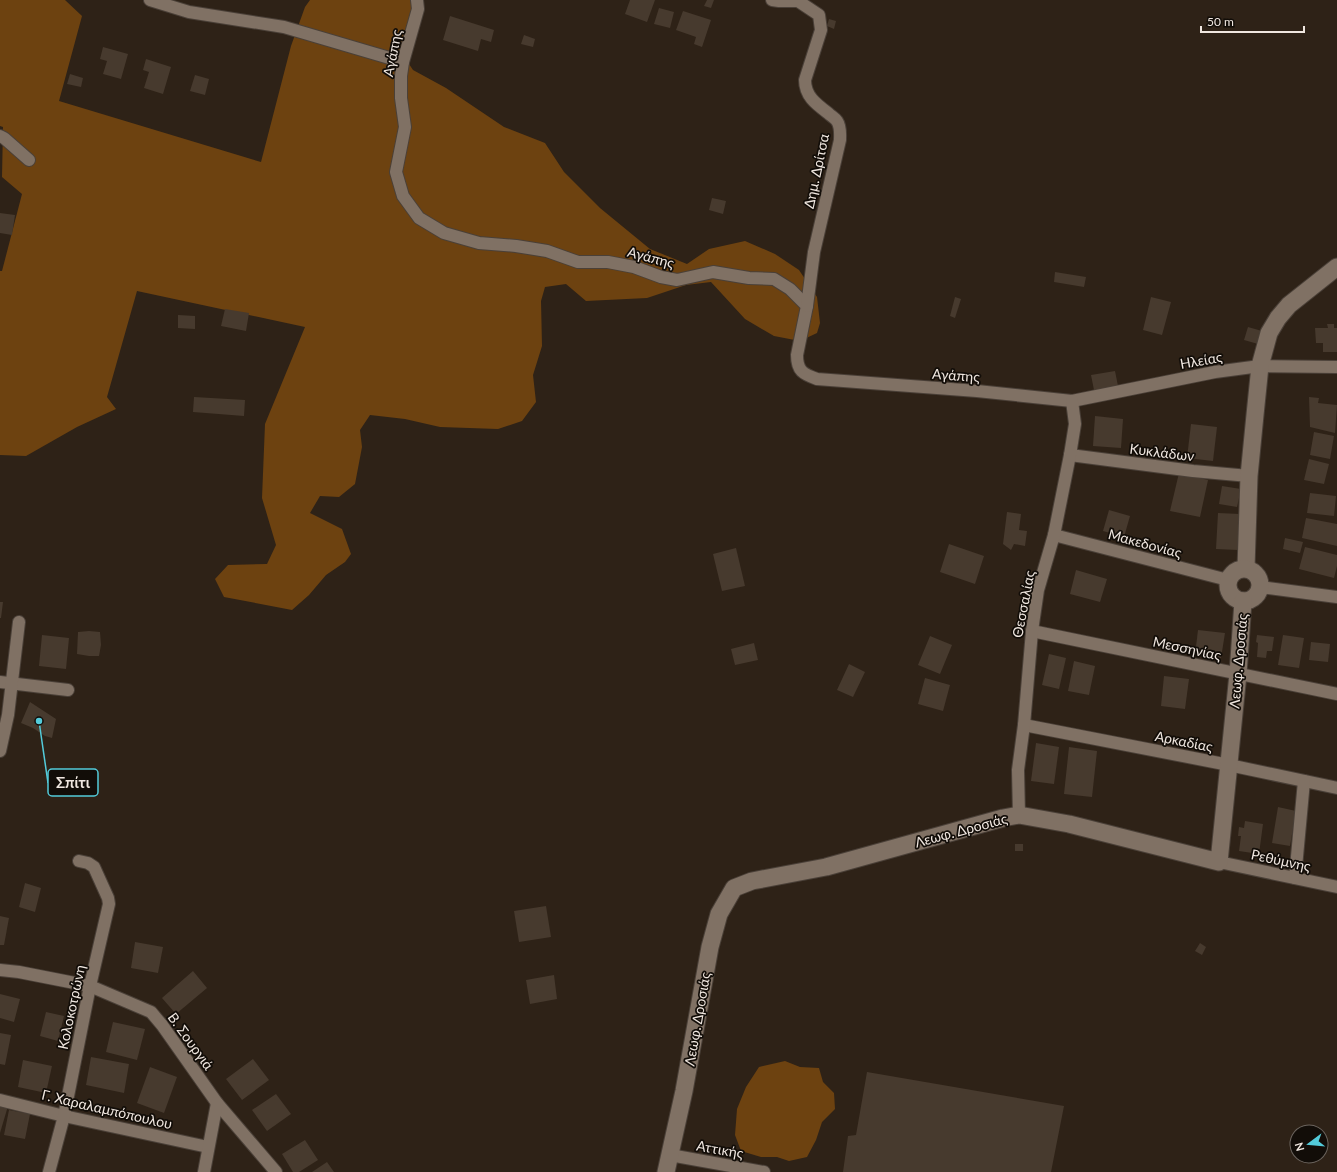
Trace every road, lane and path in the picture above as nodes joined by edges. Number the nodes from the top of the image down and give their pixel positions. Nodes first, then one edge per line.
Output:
1 (150, 0) edge
2 (417, 0) edge
3 (772, 0) edge
4 (403, 62) junction
5 (0, 136) edge
6 (29, 160) dead end
7 (1337, 267) edge
8 (807, 306) junction
9 (1260, 366) junction
10 (1337, 367) edge
11 (1072, 401) junction
12 (1070, 455) junction
13 (1249, 476) junction
14 (1054, 535) junction
15 (1246, 568) junction
16 (1228, 580) junction
17 (1260, 587) junction
18 (1337, 597) edge
19 (1243, 601) junction
20 (19, 622) dead end
21 (1032, 631) junction
22 (1238, 674) junction
23 (0, 682) edge
24 (13, 683) junction
25 (68, 690) dead end
26 (1337, 694) edge
27 (1024, 725) junction
28 (0, 750) edge
29 (1229, 765) junction
30 (1304, 780) junction
31 (1337, 788) edge
32 (1019, 815) junction
33 (79, 861) dead end
34 (1219, 862) junction
35 (1295, 878) junction
36 (1337, 887) edge
37 (0, 970) edge
38 (90, 986) junction
39 (0, 1100) edge
40 (217, 1103) junction
41 (64, 1116) junction
42 (208, 1147) junction
43 (670, 1155) junction
44 (49, 1172) edge
45 (204, 1172) edge
46 (276, 1172) edge
47 (666, 1172) edge
48 (764, 1172) edge

1 - 4 street
2 - 4 street, Αγάπης
3 - 8 street, Δημ. Δρίτσα
4 - 8 street, Αγάπης
5 - 6 street
7 - 9 street
8 - 11 street, Αγάπης
9 - 10 street, Ηλείας
9 - 11 street, Ηλείας
9 - 13 street
11 - 12 street, Θεσσαλίας
12 - 13 street, Κυκλάδων
12 - 14 street, Θεσσαλίας
13 - 15 street
14 - 16 street, Μακεδονίας
14 - 21 street, Θεσσαλίας
15 - 16 street
15 - 17 street
16 - 19 street
17 - 18 street
17 - 19 street
19 - 22 street, Λεωφ. Δροσιάς
20 - 24 street
21 - 22 street, Μεσσηνίας
21 - 27 street, Θεσσαλίας
22 - 26 street, Μεσσηνίας
22 - 29 street, Λεωφ. Δροσιάς
23 - 24 street
24 - 25 street
24 - 28 street
27 - 29 street, Αρκαδίας
27 - 32 street, Θεσσαλίας
29 - 30 street, Αρκαδίας
29 - 34 street, Λεωφ. Δροσιάς
30 - 31 street, Αρκαδίας
30 - 35 street
32 - 34 street, Λεωφ. Δροσιάς
32 - 43 street, Λεωφ. Δροσιάς
33 - 38 street, Κολοκοτρώνη
34 - 35 street, Ρεθύμνης
35 - 36 street, Ρεθύμνης
37 - 38 street, Β. Σουργιά
38 - 40 street, Β. Σουργιά
38 - 41 street, Κολοκοτρώνη
39 - 41 street, Γ. Χαραλαμπόπουλου
40 - 42 street
40 - 46 street, Β. Σουργιά
41 - 42 street, Γ. Χαραλαμπόπουλου
41 - 44 street, Κολοκοτρώνη
42 - 45 street
43 - 47 street, Λεωφ. Δροσιάς
43 - 48 street, Αττικής

